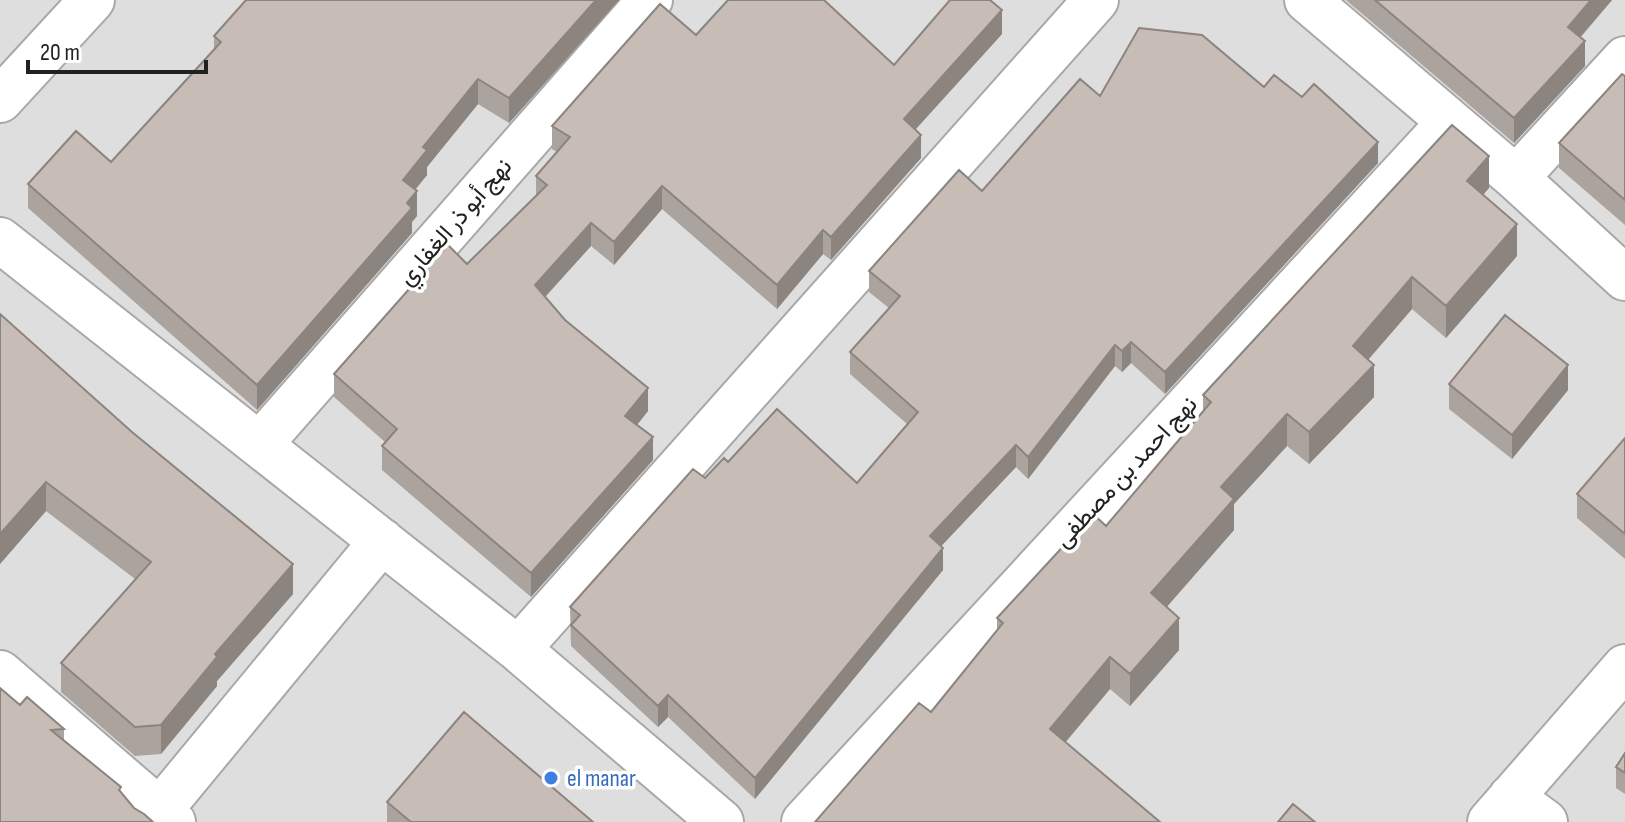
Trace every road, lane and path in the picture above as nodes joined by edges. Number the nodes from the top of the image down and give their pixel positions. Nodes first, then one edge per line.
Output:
1 (92, 0) edge
2 (650, 0) edge
3 (1096, 0) edge
4 (1307, 0) edge
5 (1625, 59) edge
6 (0, 100) edge
7 (1449, 123) junction
8 (1516, 178) junction
9 (0, 240) edge
10 (1625, 278) edge
11 (260, 444) junction
12 (382, 541) junction
13 (518, 649) junction
14 (1625, 667) edge
15 (0, 673) edge
16 (1500, 810) edge
17 (161, 818) edge
18 (721, 822) edge
19 (804, 822) edge
20 (1545, 822) edge

1 - 6 street
2 - 11 street, نهج أبو ذر الغفاري
3 - 13 street
4 - 7 street
5 - 8 street
7 - 8 street
7 - 19 street, نهج احمد بن مصطفى
8 - 10 street
9 - 11 street
11 - 12 street
12 - 13 street
12 - 17 street
13 - 18 street
14 - 16 street
15 - 17 street
16 - 20 street

